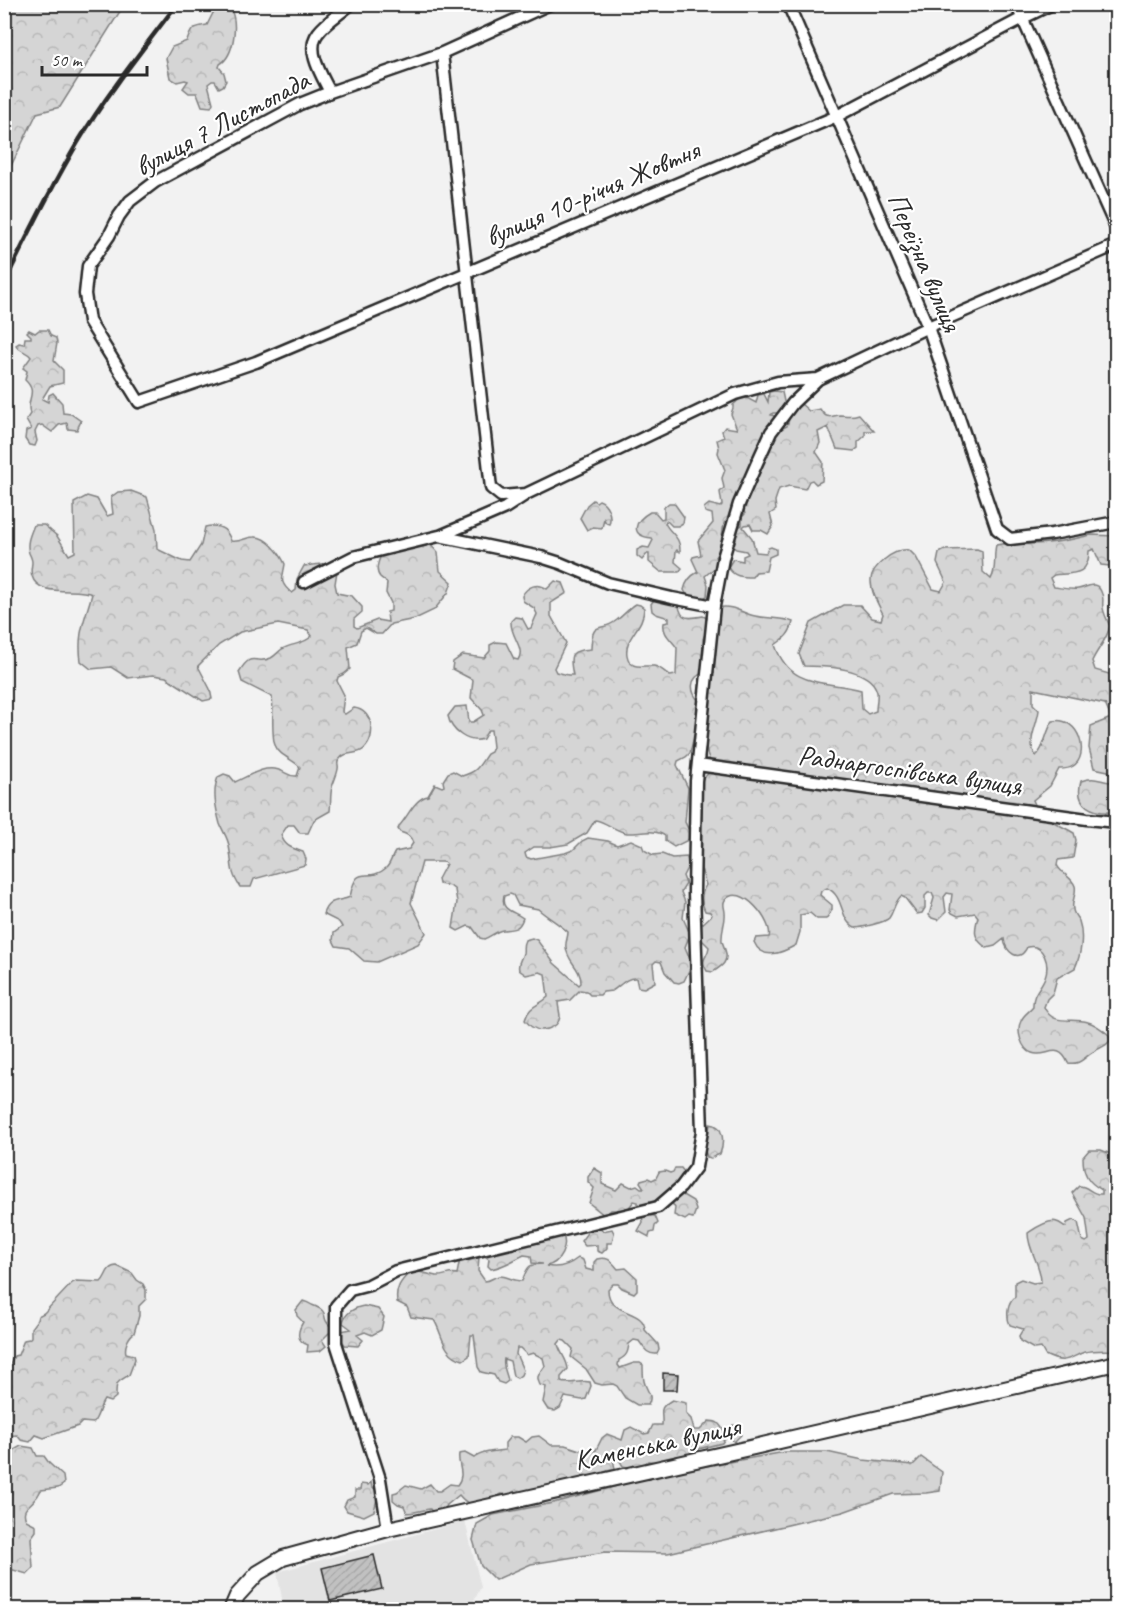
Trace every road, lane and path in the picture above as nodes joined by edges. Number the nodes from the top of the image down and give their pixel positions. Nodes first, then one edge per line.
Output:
1 (351, 4) edge
2 (550, 4) edge
3 (788, 4) edge
4 (1016, 4) edge
5 (1052, 4) edge
6 (1021, 19) junction
7 (442, 53) junction
8 (330, 92) junction
9 (837, 116) junction
10 (1116, 228) edge
11 (1116, 246) edge
12 (467, 272) junction
13 (928, 327) junction
14 (818, 379) junction
15 (139, 402) joint
16 (526, 494) junction
17 (1116, 522) edge
18 (439, 536) junction
19 (304, 582) dead end
20 (714, 606) junction
21 (698, 765) junction
22 (1116, 822) edge
23 (1116, 1363) edge
24 (388, 1529) junction
25 (231, 1610) edge

1 - 8 street
2 - 7 street, вулиця 7 Листопада
3 - 9 street, Переїзна вулиця
4 - 6 street
5 - 6 street, вулиця 10-річчя Жовтня
6 - 9 street, вулиця 10-річчя Жовтня
6 - 10 street
7 - 8 street, вулиця 7 Листопада
7 - 12 street
8 - 15 street, вулиця 7 Листопада
9 - 12 street, вулиця 10-річчя Жовтня
9 - 13 street, Переїзна вулиця
11 - 13 street
12 - 15 street, вулиця 10-річчя Жовтня
12 - 16 street
13 - 14 street
13 - 17 street, Переїзна вулиця
14 - 16 street
14 - 20 street
16 - 18 street
18 - 19 street
18 - 20 street
20 - 21 street
21 - 22 street, Раднаргоспівська вулиця
21 - 24 street
23 - 24 street, Каменська вулиця
24 - 25 street, Каменська вулиця

